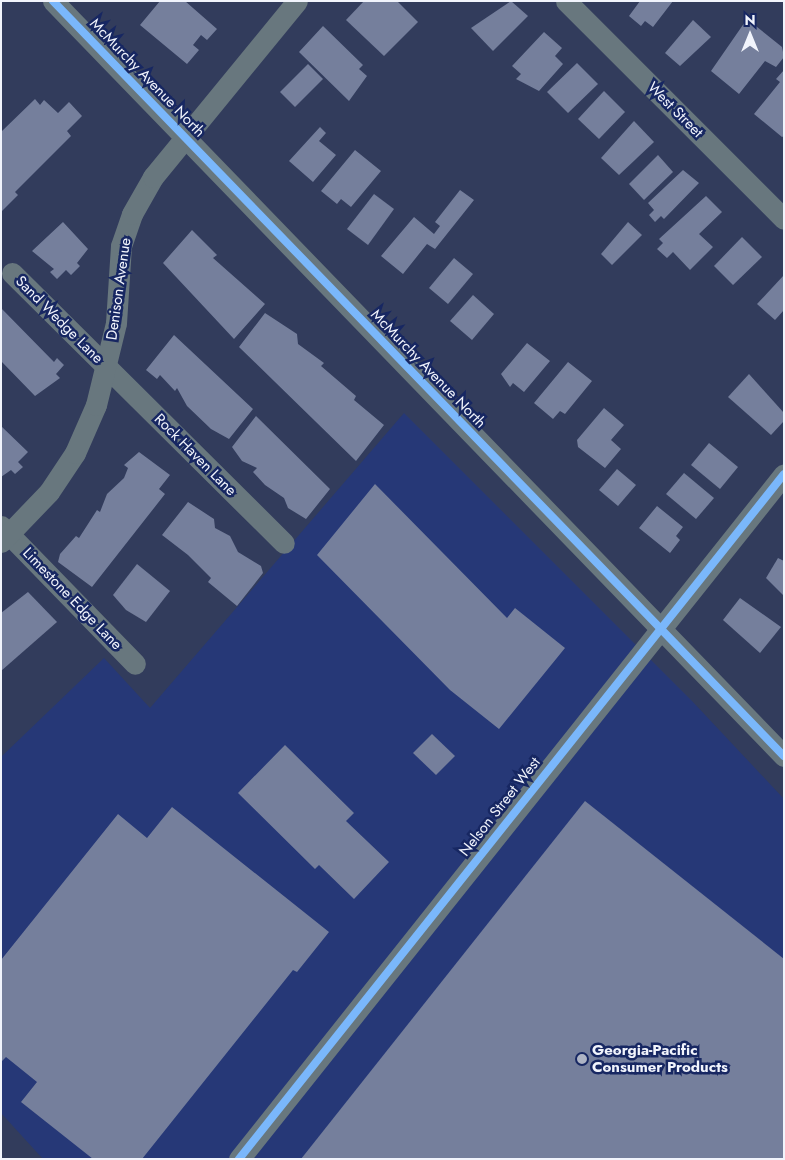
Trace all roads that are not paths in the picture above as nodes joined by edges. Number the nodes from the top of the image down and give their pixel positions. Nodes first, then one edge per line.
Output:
1 (53, 1) edge
2 (297, 1) edge
3 (566, 1) edge
4 (187, 139) junction
5 (784, 219) edge
6 (12, 273) dead end
7 (107, 368) junction
8 (784, 474) edge
9 (4, 534) edge
10 (284, 543) dead end
11 (660, 628) junction
12 (135, 664) dead end
13 (784, 756) edge
14 (239, 1159) edge

1 - 4 street, McMurchy Avenue North
2 - 4 street, Denison Avenue
3 - 5 street, West Street
4 - 7 street, Denison Avenue
4 - 11 street, McMurchy Avenue North
6 - 7 street, Sand Wedge Lane
7 - 9 street, Denison Avenue
7 - 10 street, Rock Haven Lane
8 - 11 street, Nelson Street West
9 - 12 street, Limestone Edge Lane
11 - 13 street, McMurchy Avenue North
11 - 14 street, Nelson Street West

